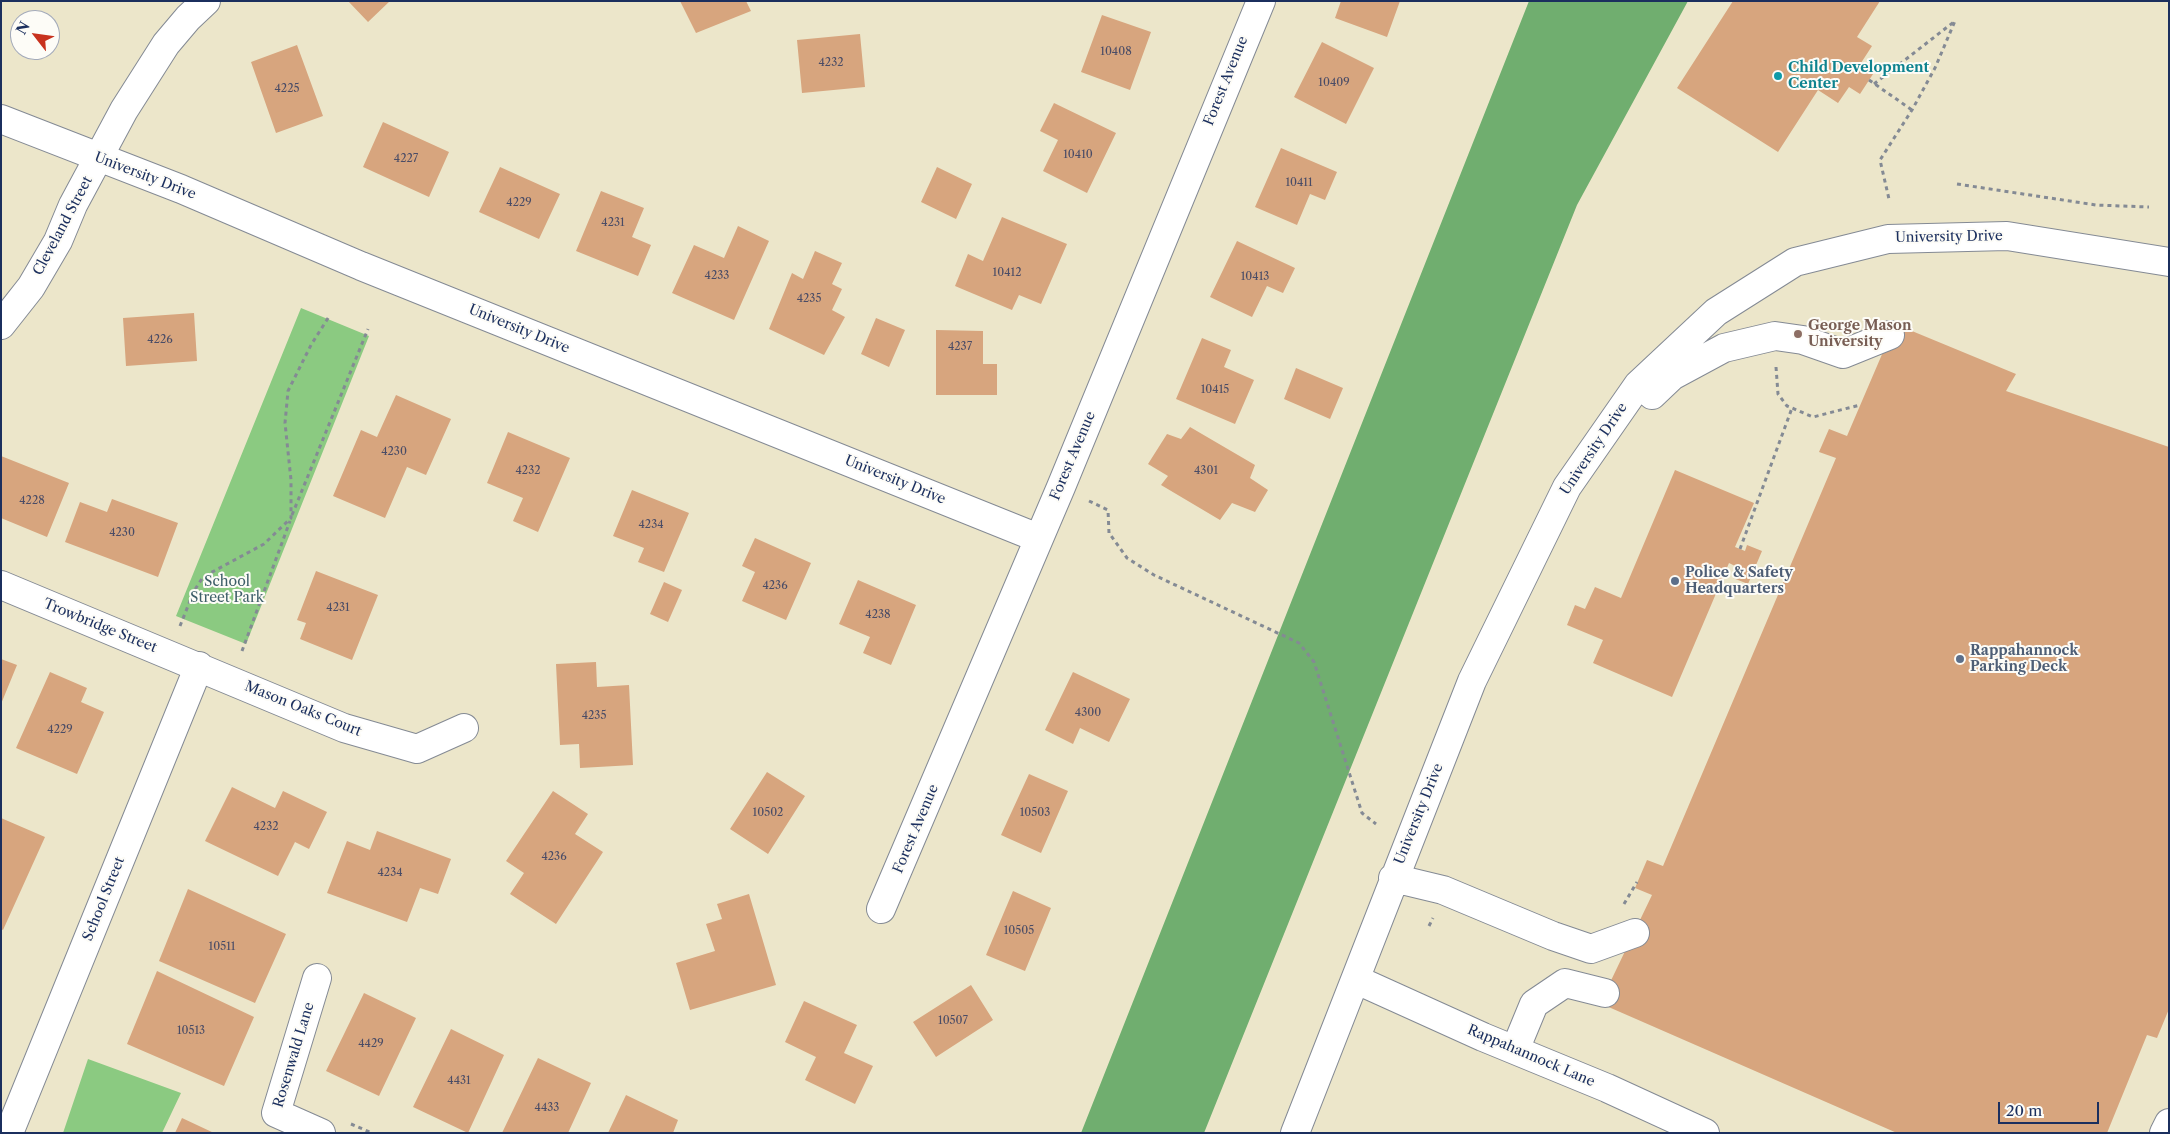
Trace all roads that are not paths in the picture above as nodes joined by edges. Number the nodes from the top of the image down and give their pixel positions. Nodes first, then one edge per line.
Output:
1 (206, 1) edge
2 (1260, 1) edge
3 (1, 119) edge
4 (99, 158) junction
5 (2169, 262) edge
6 (1, 325) edge
7 (1890, 335) dead end
8 (1592, 450) junction
9 (1038, 538) junction
10 (1, 585) edge
11 (199, 666) junction
12 (464, 728) dead end
13 (1393, 878) junction
14 (881, 909) dead end
15 (1635, 933) dead end
16 (317, 978) dead end
17 (1357, 980) junction
18 (1605, 993) dead end
19 (1515, 1050) junction
20 (2169, 1123) edge
21 (10, 1133) edge
22 (321, 1133) edge
23 (1295, 1133) edge
24 (1705, 1133) edge
25 (2164, 1133) edge

1 - 4 street, Cleveland Street
2 - 9 street, Forest Avenue
3 - 4 street, University Drive
4 - 6 street, Cleveland Street
4 - 9 street, University Drive
5 - 8 street, University Drive
7 - 8 street
8 - 13 street, University Drive
9 - 14 street, Forest Avenue
10 - 11 street, Trowbridge Street
11 - 12 street, Mason Oaks Court
11 - 21 street, School Street
13 - 15 street
13 - 17 street, University Drive
16 - 22 street, Rosenwald Lane
17 - 19 street, Rappahannock Lane
17 - 23 street, University Drive
18 - 19 street
19 - 24 street, Rappahannock Lane
20 - 25 street

